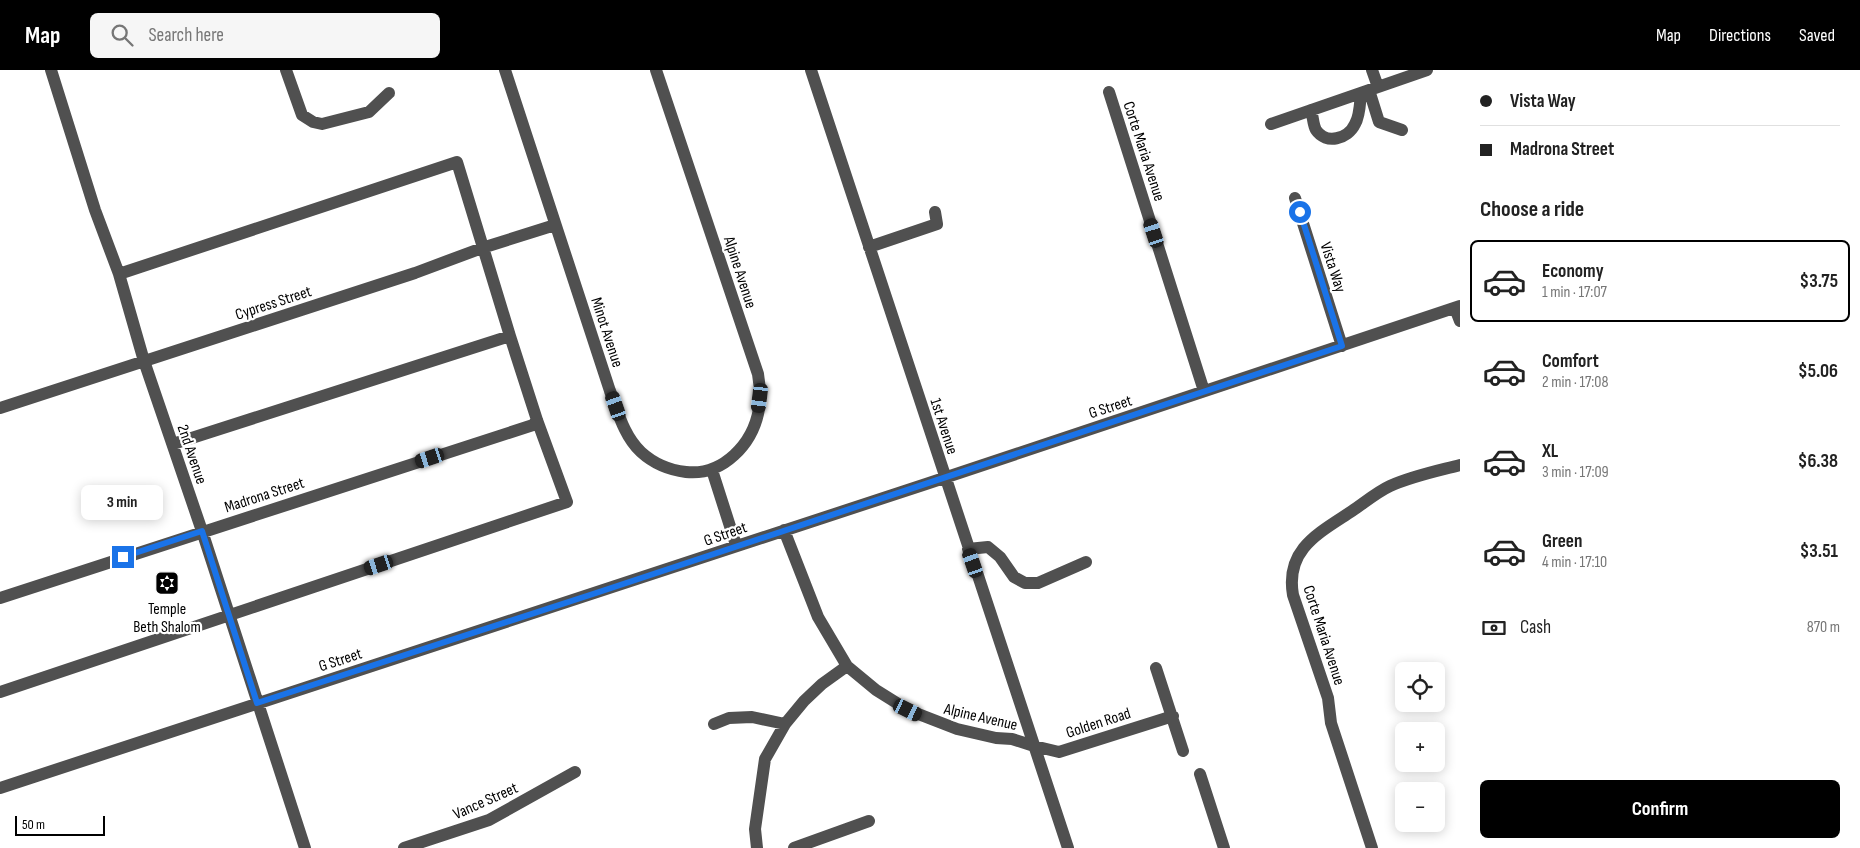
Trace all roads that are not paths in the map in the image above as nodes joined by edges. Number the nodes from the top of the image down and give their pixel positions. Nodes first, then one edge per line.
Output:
1 (51, 70) edge
2 (286, 70) edge
3 (505, 70) edge
4 (656, 70) edge
5 (811, 70) edge
6 (1372, 70) edge
7 (1426, 70) edge
8 (1369, 90) junction
9 (1109, 92) dead end
10 (389, 93) dead end
11 (1311, 110) junction
12 (1271, 124) dead end
13 (1402, 130) dead end
14 (1295, 198) dead end
15 (935, 212) dead end
16 (555, 225) junction
17 (869, 247) junction
18 (482, 248) junction
19 (119, 274) junction
20 (1457, 307) edge
21 (1460, 320) edge
22 (510, 336) junction
23 (1342, 346) junction
24 (144, 361) junction
25 (1204, 392) junction
26 (0, 408) edge
27 (537, 420) junction
28 (173, 444) junction
29 (1460, 464) edge
30 (712, 470) junction
31 (945, 478) junction
32 (784, 530) junction
33 (202, 531) junction
34 (736, 546) junction
35 (968, 549) junction
36 (1086, 562) dead end
37 (0, 598) edge
38 (229, 614) junction
39 (847, 666) junction
40 (1156, 668) dead end
41 (0, 692) edge
42 (257, 703) junction
43 (1172, 716) junction
44 (714, 724) dead end
45 (785, 724) junction
46 (1034, 746) junction
47 (1183, 751) dead end
48 (575, 772) dead end
49 (1200, 774) dead end
50 (0, 788) edge
51 (870, 821) dead end
52 (304, 848) edge
53 (404, 848) edge
54 (757, 848) edge
55 (794, 848) edge
56 (1068, 848) edge
57 (1224, 848) edge
58 (1372, 848) edge

1 - 19 street, 2nd Avenue
2 - 10 street
3 - 16 street, Minot Avenue
4 - 30 street, Alpine Avenue
5 - 17 street, 1st Avenue
6 - 8 street
7 - 8 street
8 - 11 street
8 - 11 street
8 - 13 street
9 - 25 street, Corte Maria Avenue
11 - 12 street
14 - 23 street, Vista Way
15 - 17 street
16 - 18 street, Cypress Street
16 - 30 street, Minot Avenue
17 - 31 street, 1st Avenue
18 - 19 street
18 - 22 street
18 - 24 street, Cypress Street
19 - 24 street, 2nd Avenue
20 - 21 street
20 - 23 street, G Street
22 - 27 street
22 - 28 street
23 - 25 street, G Street
24 - 26 street, Cypress Street
24 - 28 street, 2nd Avenue
25 - 31 street, G Street
27 - 33 street, Madrona Street
27 - 38 street
28 - 33 street, 2nd Avenue
29 - 58 street, Corte Maria Avenue
30 - 34 street
31 - 32 street, G Street
31 - 35 street, 1st Avenue
32 - 34 street, G Street
32 - 39 street, Alpine Avenue
33 - 37 street, Madrona Street
33 - 38 street, 2nd Avenue
34 - 42 street, G Street
35 - 36 street
35 - 46 street, 1st Avenue
38 - 41 street
38 - 42 street, 2nd Avenue
39 - 45 street
39 - 46 street, Alpine Avenue
40 - 43 street
42 - 50 street, G Street
42 - 52 street, 2nd Avenue
43 - 46 street, Golden Road
43 - 47 street
44 - 45 street
45 - 54 street
46 - 56 street, 1st Avenue
48 - 53 street, Vance Street
49 - 57 street
51 - 55 street

